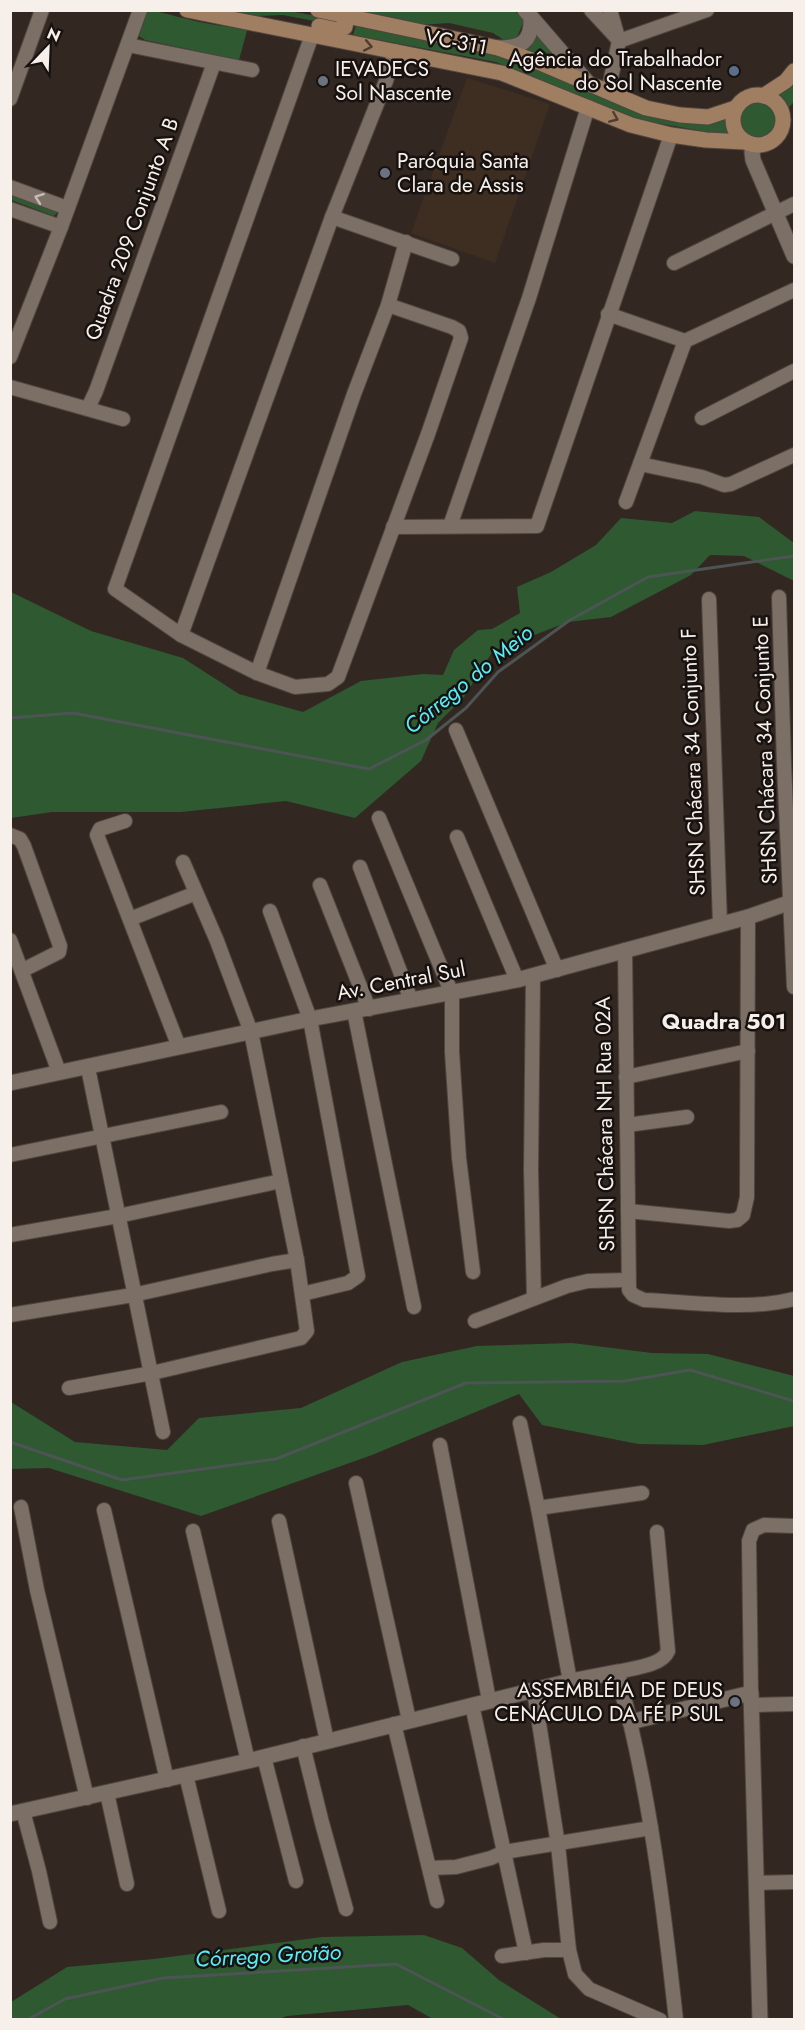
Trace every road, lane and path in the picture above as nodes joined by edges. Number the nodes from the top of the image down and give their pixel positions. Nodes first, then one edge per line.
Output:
1 (42, 10) edge
2 (140, 10) edge
3 (187, 10) edge
4 (318, 10) edge
5 (591, 10) edge
6 (610, 10) edge
7 (707, 10) edge
8 (528, 14) edge
9 (341, 15) junction
10 (258, 25) junction
11 (312, 35) junction
12 (619, 41) junction
13 (128, 45) junction
14 (498, 48) junction
15 (395, 51) junction
16 (214, 63) junction
17 (252, 69) dead end
18 (795, 71) edge
19 (588, 83) junction
20 (608, 92) junction
21 (762, 96) junction
22 (10, 99) edge
23 (588, 107) junction
24 (735, 108) junction
25 (795, 110) edge
26 (783, 125) junction
27 (671, 135) junction
28 (750, 144) junction
29 (10, 187) edge
30 (795, 204) edge
31 (67, 208) junction
32 (10, 209) edge
33 (776, 214) junction
34 (332, 217) junction
35 (61, 226) junction
36 (406, 242) junction
37 (795, 256) edge
38 (452, 259) dead end
39 (674, 262) dead end
40 (795, 290) edge
41 (388, 305) junction
42 (608, 314) junction
43 (685, 341) junction
44 (10, 357) edge
45 (795, 372) edge
46 (10, 387) edge
47 (88, 408) junction
48 (702, 418) dead end
49 (123, 419) dead end
50 (795, 455) edge
51 (640, 464) junction
52 (626, 502) dead end
53 (450, 526) junction
54 (393, 527) junction
55 (779, 597) dead end
56 (709, 599) dead end
57 (181, 635) junction
58 (257, 674) junction
59 (456, 730) dead end
60 (379, 818) dead end
61 (125, 821) dead end
62 (10, 835) edge
63 (457, 837) dead end
64 (183, 862) dead end
65 (360, 867) dead end
66 (320, 885) dead end
67 (196, 892) junction
68 (793, 902) edge
69 (270, 911) dead end
70 (748, 917) junction
71 (130, 919) junction
72 (720, 924) junction
73 (10, 940) edge
74 (625, 950) junction
75 (22, 970) junction
76 (557, 970) junction
77 (532, 976) junction
78 (517, 980) junction
79 (795, 987) edge
80 (452, 994) junction
81 (411, 1000) junction
82 (361, 1010) junction
83 (310, 1019) junction
84 (251, 1032) junction
85 (179, 1047) junction
86 (747, 1051) junction
87 (88, 1068) junction
88 (59, 1072) junction
89 (626, 1077) junction
90 (10, 1083) edge
91 (221, 1113) dead end
92 (687, 1117) dead end
93 (627, 1125) junction
94 (102, 1136) junction
95 (10, 1155) edge
96 (281, 1181) junction
97 (628, 1211) junction
98 (118, 1216) junction
99 (10, 1235) edge
100 (297, 1260) junction
101 (473, 1272) dead end
102 (628, 1280) junction
103 (302, 1294) junction
104 (134, 1295) junction
105 (534, 1298) junction
106 (795, 1299) edge
107 (414, 1307) dead end
108 (10, 1316) edge
109 (475, 1321) dead end
110 (152, 1373) junction
111 (69, 1388) dead end
112 (520, 1423) dead end
113 (163, 1432) dead end
114 (440, 1445) dead end
115 (356, 1483) dead end
116 (642, 1493) dead end
117 (21, 1506) dead end
118 (538, 1508) junction
119 (104, 1510) dead end
120 (279, 1521) dead end
121 (795, 1526) edge
122 (193, 1531) dead end
123 (657, 1532) dead end
124 (618, 1672) junction
125 (570, 1681) junction
126 (534, 1690) junction
127 (752, 1699) junction
128 (489, 1700) junction
129 (795, 1704) edge
130 (472, 1705) junction
131 (402, 1722) junction
132 (630, 1722) junction
133 (327, 1741) junction
134 (303, 1746) junction
135 (264, 1757) junction
136 (248, 1761) junction
137 (186, 1775) junction
138 (167, 1780) junction
139 (107, 1793) junction
140 (87, 1798) junction
141 (17, 1813) edge
142 (651, 1828) junction
143 (558, 1845) junction
144 (504, 1852) junction
145 (430, 1868) junction
146 (296, 1881) dead end
147 (795, 1882) edge
148 (756, 1883) junction
149 (127, 1884) dead end
150 (437, 1901) dead end
151 (346, 1908) dead end
152 (219, 1911) dead end
153 (50, 1922) dead end
154 (569, 1950) junction
155 (526, 1953) junction
156 (502, 1956) dead end
157 (660, 2019) edge
158 (676, 2019) edge
159 (760, 2019) edge

1 - 22 street
2 - 13 street
3 - 10 main road, VC-311
4 - 9 main road, VC-311
5 - 12 street
6 - 12 street
7 - 12 street
8 - 14 street
8 - 19 street
9 - 10 main road
9 - 14 main road, VC-311
10 - 11 main road, VC-311
11 -> 15 main road, VC-311
11 - 57 street
12 - 20 street
13 - 16 street
13 - 31 street
14 - 19 main road, VC-311
15 - 23 main road, VC-311
15 - 34 street
16 - 17 street
16 - 47 street, Quadra 209 Conjunto A B
18 - 21 main road
19 - 20 main road, VC-311
20 - 24 main road, VC-311
21 - 24 main road
21 - 26 main road
23 -> 27 main road, VC-311
23 - 53 street
24 - 28 main road
25 - 26 main road
26 - 28 main road
27 - 28 main road, VC-311
27 - 42 street
28 - 33 street
31 -> 29 street
30 - 33 street
31 - 35 street
32 - 35 street
33 - 37 street
33 - 39 street
34 - 36 street
34 - 57 street
35 - 44 street
36 - 38 street
36 - 41 street
40 - 43 street
41 - 54 street
41 - 58 street
42 - 43 street
42 - 53 street
43 - 51 street
45 - 48 street
46 - 47 street
47 - 49 street
50 - 51 street
51 - 52 street
53 - 54 street
54 - 58 street
55 - 68 street, SHSN Chácara 34 Conjunto E
56 - 72 street, SHSN Chácara 34 Conjunto F
57 - 58 street
59 - 76 street
60 - 80 street
61 - 71 street
62 - 75 street
63 - 78 street
64 - 67 street
65 - 81 street
66 - 82 street
67 - 71 street
67 - 84 street
68 - 70 street, Av. Central Sul
68 - 79 street, SHSN Chácara 34 Conjunto E
69 - 83 street
70 - 72 street, Av. Central Sul
70 - 86 street
71 - 85 street
72 - 74 street, Av. Central Sul
73 - 75 street
74 - 76 street, Av. Central Sul
74 - 89 street, SHSN Chácara NH Rua 02A
75 - 88 street
76 - 77 street, Av. Central Sul
77 - 78 street, Av. Central Sul
77 - 105 street
78 - 80 street, Av. Central Sul
80 - 81 street, Av. Central Sul
80 - 101 street
81 - 82 street, Av. Central Sul
82 - 83 street, Av. Central Sul
82 - 107 street
83 - 84 street, Av. Central Sul
83 - 103 street
84 - 85 street, Av. Central Sul
84 - 96 street
85 - 87 street, Av. Central Sul
86 - 89 street
86 - 97 street
87 - 88 street, Av. Central Sul
87 - 94 street
88 - 90 street, Av. Central Sul
89 - 93 street, SHSN Chácara NH Rua 02A
91 - 94 street
92 - 93 street
93 - 97 street, SHSN Chácara NH Rua 02A
94 - 95 street
94 - 98 street
96 - 98 street
96 - 100 street
97 - 102 street, SHSN Chácara NH Rua 02A
98 - 99 street
98 - 104 street
100 - 103 street
100 - 104 street
102 - 105 street
102 - 106 street, SHSN Chácara NH Rua 02A
103 - 110 street
104 - 108 street
104 - 110 street
105 - 109 street
110 - 111 street
110 - 113 street
112 - 118 street
114 - 128 street
115 - 131 street
116 - 118 street
117 - 140 street
118 - 125 street
119 - 138 street
120 - 133 street
121 - 127 street
122 - 136 street
123 - 124 street
124 - 125 street
124 - 132 street
125 - 126 street
126 - 128 street
126 - 143 street
127 - 129 street
127 - 132 street
127 - 148 street
128 - 130 street
130 - 131 street
130 - 144 street
131 - 133 street
131 - 145 street
132 - 142 street
133 - 134 street
134 - 135 street
134 - 151 street
135 - 136 street
135 - 146 street
136 - 137 street
137 - 138 street
137 - 152 street
138 - 139 street
139 - 140 street
139 - 149 street
140 - 141 street
141 - 153 street
142 - 143 street
142 - 158 street
143 - 144 street
143 - 154 street
144 - 145 street
144 - 155 street
145 - 150 street
147 - 148 street
148 - 159 street
154 - 155 street
154 - 157 street
155 - 156 street

